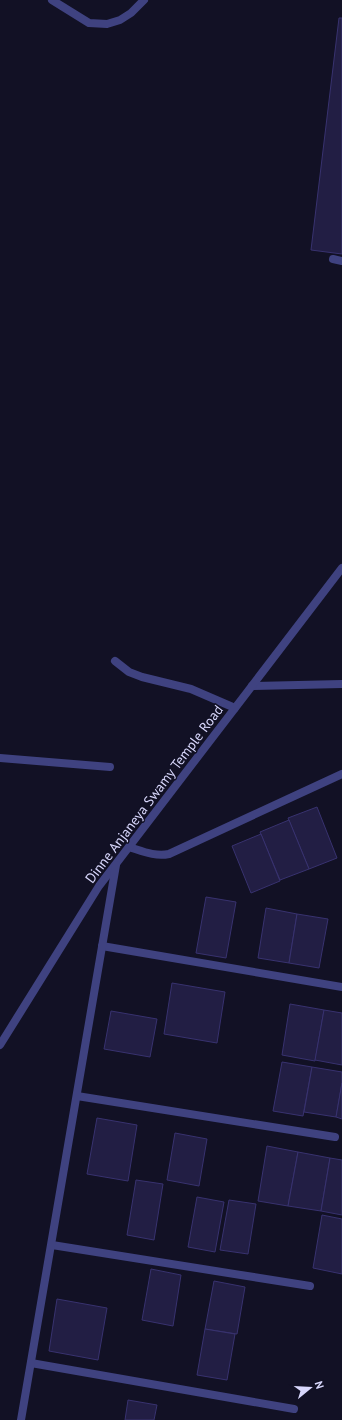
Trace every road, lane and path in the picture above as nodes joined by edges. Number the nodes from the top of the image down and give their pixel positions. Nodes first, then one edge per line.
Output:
1 (52, 0) edge
2 (144, 0) edge
3 (333, 259) dead end
4 (342, 261) edge
5 (342, 568) edge
6 (115, 661) dead end
7 (342, 684) edge
8 (252, 686) junction
9 (235, 708) junction
10 (0, 758) edge
11 (110, 767) dead end
12 (342, 774) edge
13 (129, 847) junction
14 (116, 862) junction
15 (102, 946) junction
16 (342, 987) edge
17 (0, 1045) edge
18 (77, 1096) junction
19 (335, 1137) dead end
20 (52, 1245) junction
21 (310, 1286) dead end
22 (31, 1363) junction
23 (294, 1409) dead end
24 (21, 1420) edge

1 - 2 street
3 - 4 street
5 - 8 street, Dinne Anjaneya Swamy Temple Road
6 - 9 street
7 - 8 street
8 - 9 street, Dinne Anjaneya Swamy Temple Road
9 - 13 street, Dinne Anjaneya Swamy Temple Road
10 - 11 street
12 - 13 street
13 - 14 street, Dinne Anjaneya Swamy Temple Road
14 - 15 street
14 - 17 street, Dinne Anjaneya Swamy Temple Road
15 - 16 street
15 - 18 street
18 - 19 street
18 - 20 street
20 - 21 street
20 - 22 street
22 - 23 street
22 - 24 street

